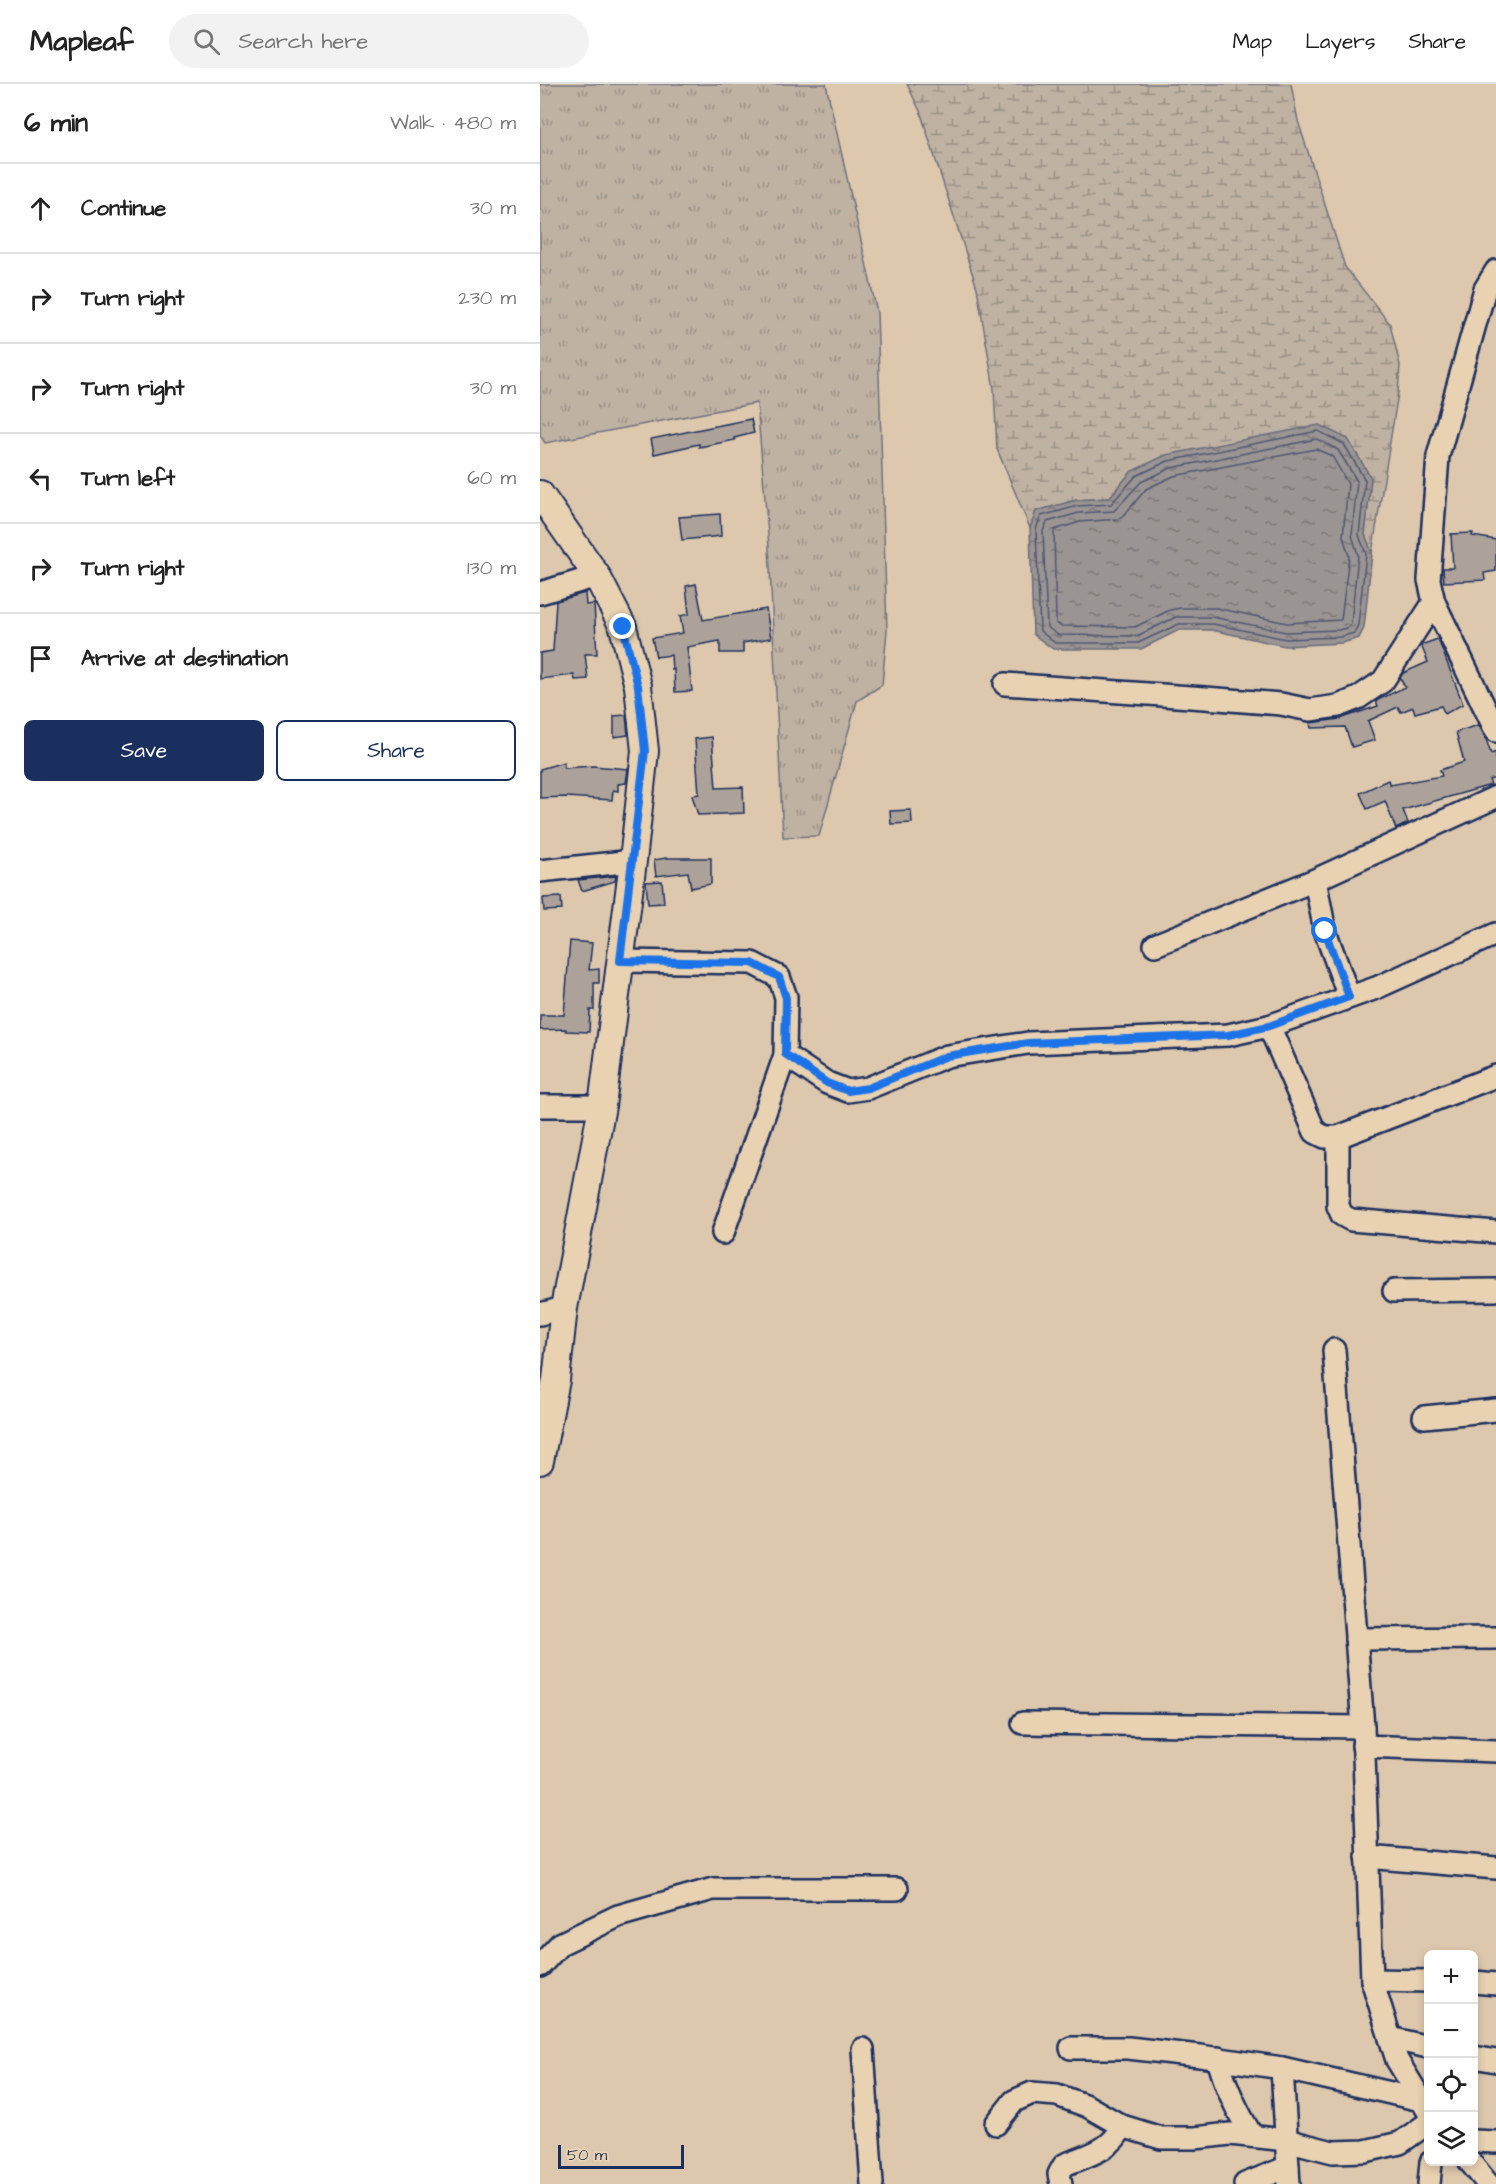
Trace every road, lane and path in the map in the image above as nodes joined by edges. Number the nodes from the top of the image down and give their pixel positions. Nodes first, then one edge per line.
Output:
1 (1496, 271) edge
2 (1489, 303) edge
3 (540, 494) edge
4 (597, 576) junction
5 (540, 593) edge
6 (1434, 602) junction
7 (1005, 684) dead end
8 (1496, 731) edge
9 (1496, 797) edge
10 (633, 861) junction
11 (540, 871) edge
12 (1315, 880) junction
13 (1496, 934) edge
14 (1155, 945) dead end
15 (620, 961) junction
16 (1349, 997) junction
17 (1269, 1026) junction
18 (785, 1054) junction
19 (1496, 1076) edge
20 (540, 1106) edge
21 (602, 1106) junction
22 (1338, 1137) junction
23 (1496, 1232) edge
24 (723, 1233) dead end
25 (1496, 1290) edge
26 (1394, 1291) dead end
27 (552, 1311) edge
28 (1334, 1350) dead end
29 (1496, 1410) edge
30 (1424, 1417) dead end
31 (540, 1461) edge
32 (1496, 1638) edge
33 (1356, 1639) junction
34 (1023, 1723) dead end
35 (1363, 1736) junction
36 (1496, 1751) edge
37 (1367, 1857) junction
38 (1496, 1868) edge
39 (897, 1889) dead end
40 (540, 1966) edge
41 (1372, 1980) junction
42 (1424, 1981) edge
43 (1478, 1982) edge
44 (1496, 1983) edge
45 (1390, 2038) junction
46 (1424, 2046) edge
47 (1071, 2048) dead end
48 (863, 2049) dead end
49 (1218, 2058) junction
50 (1478, 2058) edge
51 (1496, 2061) edge
52 (1282, 2068) junction
53 (1424, 2103) edge
54 (1424, 2105) edge
55 (996, 2124) dead end
56 (1122, 2126) junction
57 (1424, 2126) edge
58 (1252, 2136) junction
59 (1286, 2140) junction
60 (1478, 2141) edge
61 (1496, 2142) edge
62 (1431, 2166) edge
63 (1473, 2166) edge
64 (1288, 2176) edge
65 (872, 2184) edge
66 (1061, 2184) edge
67 (1245, 2184) edge
68 (1429, 2184) edge
69 (1488, 2184) edge

1 - 2 street
2 - 6 street
3 - 4 street
4 - 5 street
4 - 10 street
6 - 7 street
6 - 8 street
9 - 12 street
10 - 11 street
10 - 15 street
12 - 14 street
12 - 16 street
13 - 16 street
15 - 18 street
15 - 21 street
16 - 17 street
17 - 18 street
17 - 22 street
18 - 24 street
19 - 22 street
20 - 21 street
21 - 27 street
22 - 23 street
25 - 26 street
27 - 31 street
28 - 33 street
29 - 30 street
32 - 33 street
33 - 35 street
34 - 35 street
35 - 36 street
35 - 37 street
37 - 38 street
37 - 41 street
39 - 40 street
41 - 42 street
41 - 45 street
43 - 44 street
45 - 46 street
45 - 53 street
47 - 49 street
48 - 65 street
49 - 52 street
49 - 58 street
50 - 51 street
52 - 54 street
52 - 59 street
55 - 56 street
56 - 58 street
56 - 66 street
57 - 59 street
58 - 59 street
59 - 64 street
60 - 61 street
62 - 68 street
63 - 69 street
64 - 67 street

